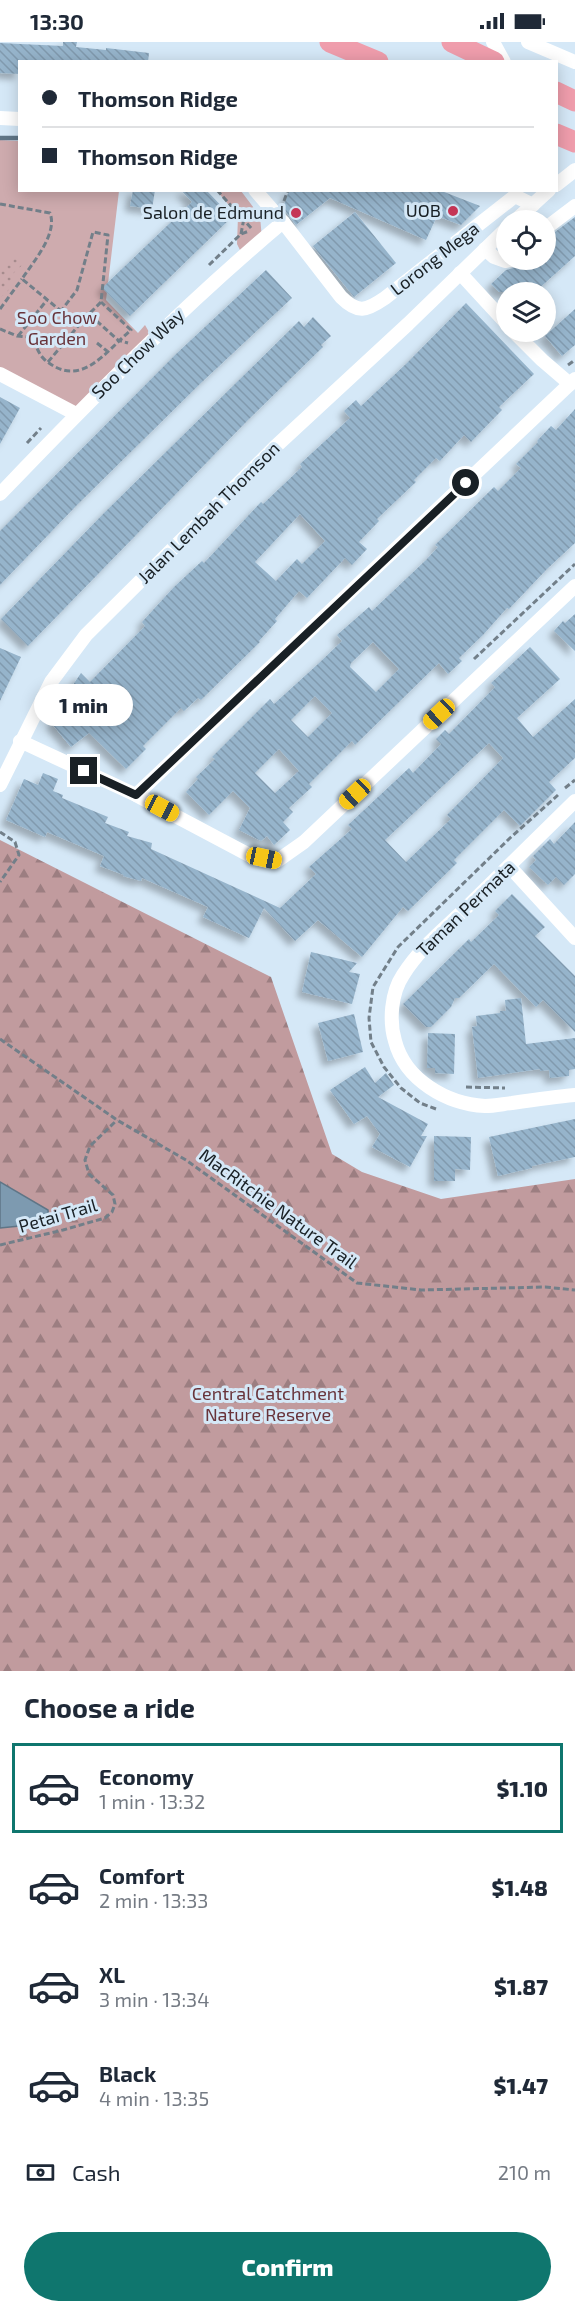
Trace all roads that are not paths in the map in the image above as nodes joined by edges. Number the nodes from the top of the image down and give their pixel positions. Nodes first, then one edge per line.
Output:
1 (330, 42) edge
2 (493, 42) edge
3 (528, 42) edge
4 (462, 43) edge
5 (373, 60) edge
6 (491, 60) edge
7 (503, 60) edge
8 (575, 62) edge
9 (558, 93) edge
10 (575, 101) edge
11 (0, 118) edge
12 (18, 119) edge
13 (558, 135) edge
14 (575, 142) edge
15 (575, 170) edge
16 (558, 183) edge
17 (257, 192) edge
18 (547, 192) edge
19 (533, 205) junction
20 (575, 206) edge
21 (527, 210) edge
22 (556, 220) edge
23 (283, 222) junction
24 (496, 238) edge
25 (485, 249) junction
26 (496, 258) edge
27 (460, 273) junction
28 (496, 312) edge
29 (524, 342) edge
30 (0, 374) edge
31 (572, 382) edge
32 (76, 414) junction
33 (0, 494) edge
34 (575, 586) edge
35 (21, 741) junction
36 (0, 785) edge
37 (136, 795) junction
38 (575, 801) edge
39 (509, 866) junction
40 (575, 938) edge
41 (575, 1095) edge

1 - 5 main road
2 - 7 street
3 - 8 street
4 - 6 main road
9 - 10 main road
11 - 12 street
13 - 14 main road
15 - 16 street
17 - 23 street
18 - 19 street
19 - 21 street
19 - 23 street, Lorong Mega
20 - 22 street
23 - 32 street, Soo Chow Way
24 - 25 street, Jalan Lembah Thomson
25 - 26 street
25 - 27 street, Jalan Lembah Thomson
27 - 28 street
27 - 35 street, Jalan Lembah Thomson
29 - 31 street
30 - 32 street
31 - 37 street
32 - 33 street, Soo Chow Way
34 - 37 street
35 - 36 street, Jalan Lembah Thomson
35 - 37 street
38 - 39 street, Taman Permata
39 - 40 street
39 - 41 street, Taman Permata

